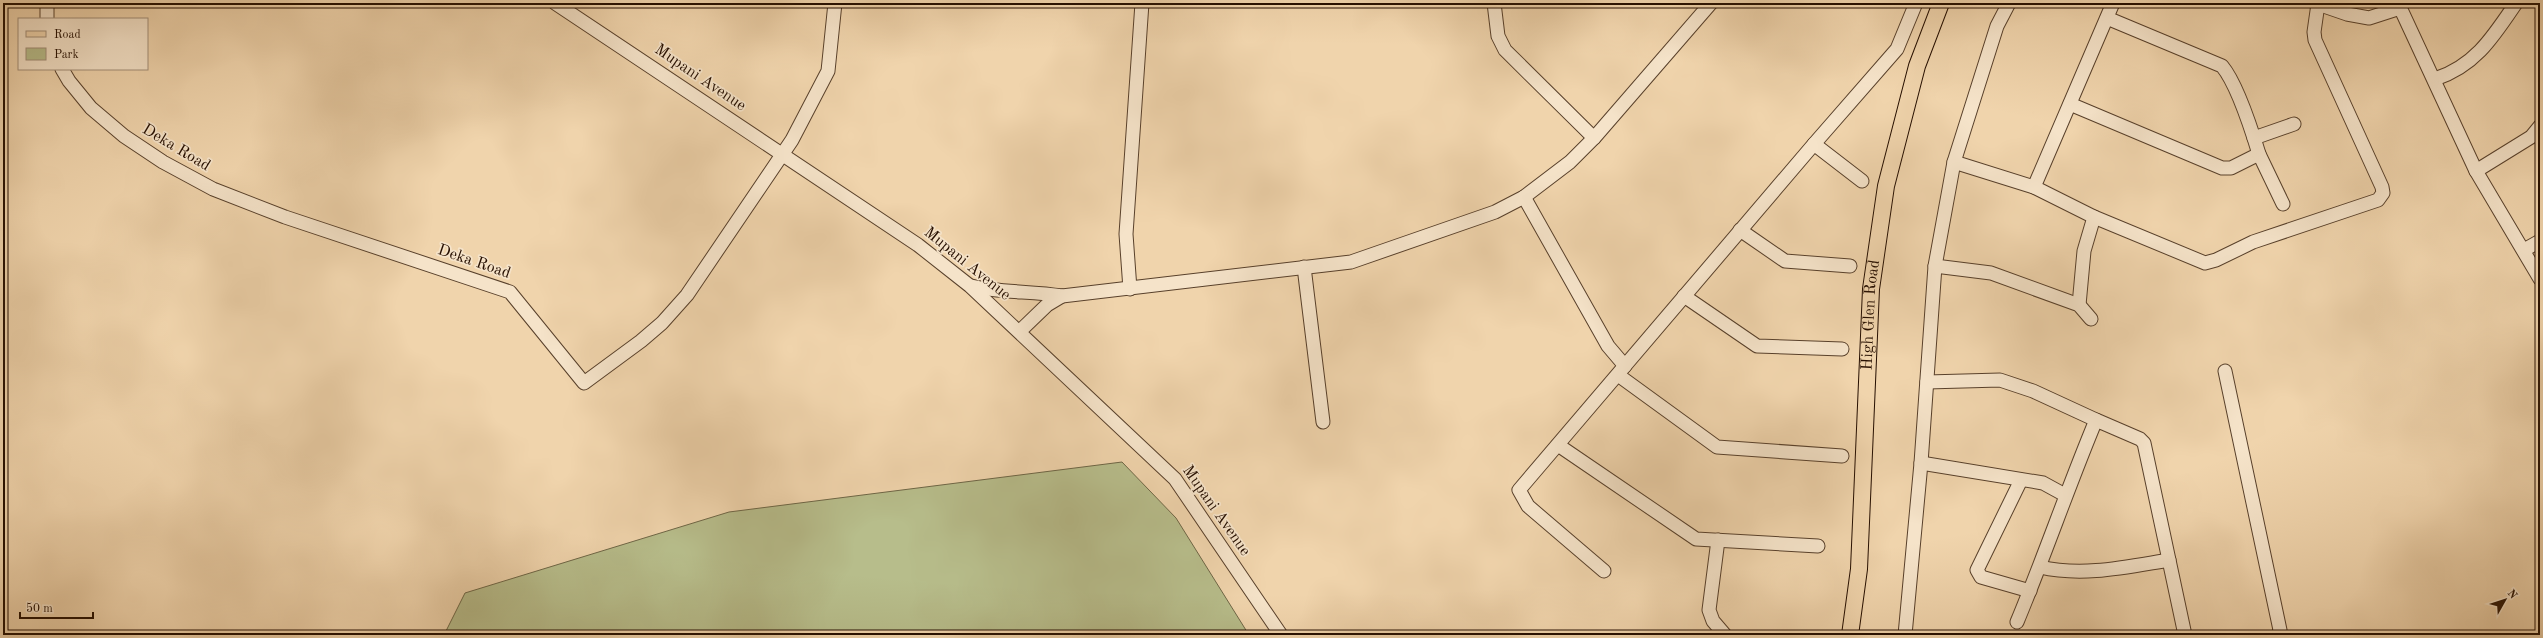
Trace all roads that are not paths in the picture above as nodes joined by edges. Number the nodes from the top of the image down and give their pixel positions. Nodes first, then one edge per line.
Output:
1 (47, 3) edge
2 (555, 3) edge
3 (835, 3) edge
4 (1142, 3) edge
5 (1494, 3) edge
6 (1711, 3) edge
7 (1916, 3) edge
8 (1941, 3) edge
9 (2009, 3) edge
10 (2113, 3) edge
11 (2516, 3) edge
12 (2317, 4) edge
13 (2399, 6) edge
14 (47, 18) edge
15 (2107, 18) junction
16 (63, 70) edge
17 (2435, 79) junction
18 (2070, 104) junction
19 (2294, 124) dead end
20 (2540, 126) edge
21 (1594, 138) junction
22 (2254, 138) junction
23 (1814, 144) junction
24 (783, 154) junction
25 (2259, 154) junction
26 (1954, 162) junction
27 (2476, 171) junction
28 (1862, 181) dead end
29 (2034, 187) junction
30 (1524, 197) junction
31 (2283, 204) dead end
32 (2094, 217) junction
33 (1740, 230) junction
34 (2540, 241) edge
35 (2524, 250) junction
36 (1850, 266) dead end
37 (1935, 266) junction
38 (1304, 267) junction
39 (2540, 279) edge
40 (970, 286) junction
41 (1130, 289) junction
42 (1062, 296) junction
43 (1684, 296) junction
44 (2079, 305) junction
45 (2091, 319) dead end
46 (1020, 331) junction
47 (1842, 349) dead end
48 (1621, 370) junction
49 (2225, 371) dead end
50 (1926, 382) junction
51 (2096, 420) junction
52 (1323, 422) dead end
53 (1558, 445) junction
54 (1842, 456) dead end
55 (1921, 463) junction
56 (2021, 480) junction
57 (2065, 495) junction
58 (1718, 540) junction
59 (1818, 546) dead end
60 (2169, 560) junction
61 (2040, 567) junction
62 (1604, 570) dead end
63 (2030, 591) junction
64 (2017, 622) dead end
65 (1281, 635) edge
66 (1725, 635) edge
67 (1850, 635) edge
68 (1906, 635) edge
69 (2185, 635) edge
70 (2278, 635) edge

1 - 14 street
2 - 24 street, Mupani Avenue
3 - 24 street
4 - 41 street
5 - 21 street
6 - 21 street
7 - 23 street
8 - 67 main road, High Glen Road
9 - 26 street
10 - 15 street
11 - 17 street
12 - 13 street
12 - 32 street
13 - 17 street
15 - 18 street
15 - 22 street
16 - 24 street, Deka Road
17 - 27 street
18 - 25 street
18 - 29 street
19 - 22 street
20 - 27 street
21 - 30 street
22 - 25 street
23 - 28 street
23 - 33 street
24 - 40 street, Mupani Avenue
25 - 31 street
26 - 29 street
26 - 37 street
27 - 35 street
29 - 32 street
30 - 38 street
30 - 48 street
32 - 44 street
33 - 36 street
33 - 43 street
34 - 35 street
35 - 39 street
37 - 44 street
37 - 50 street
38 - 41 street
38 - 52 street
40 - 42 street
40 - 46 street, Mupani Avenue
41 - 42 street
42 - 46 street
43 - 47 street
43 - 48 street
44 - 45 street
46 - 65 street, Mupani Avenue
48 - 53 street
48 - 54 street
49 - 70 street
50 - 51 street
50 - 55 street
51 - 57 street
51 - 60 street
53 - 58 street
53 - 62 street
55 - 56 street
55 - 68 street
56 - 57 street
56 - 63 street
57 - 61 street
58 - 59 street
58 - 66 street
60 - 61 street
60 - 69 street
61 - 63 street
63 - 64 street

